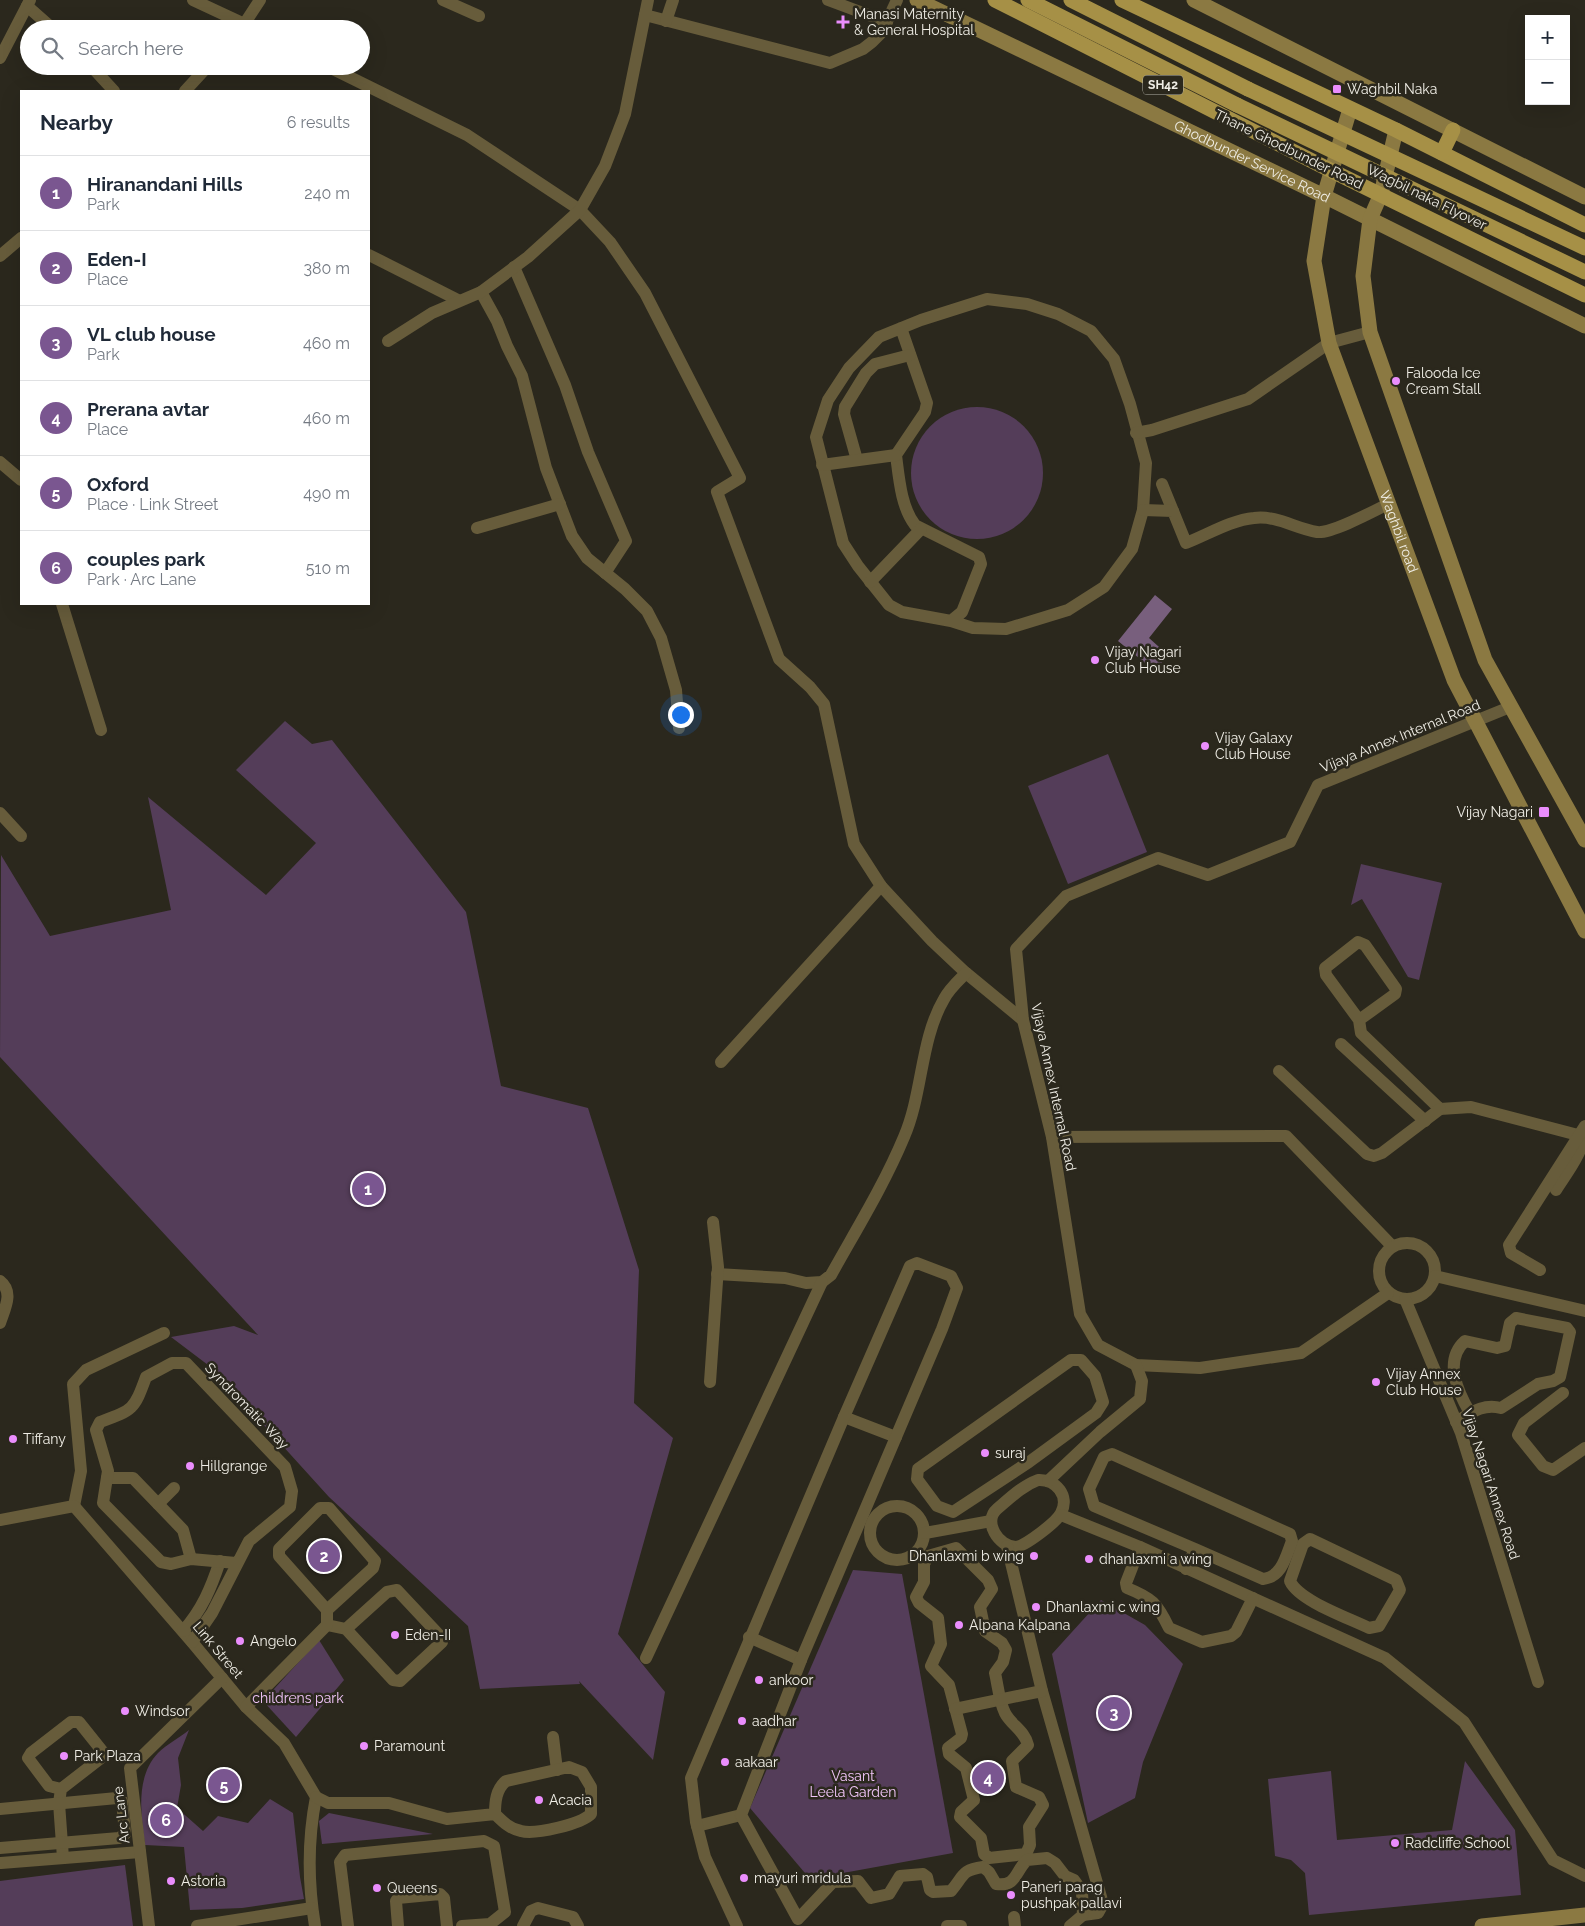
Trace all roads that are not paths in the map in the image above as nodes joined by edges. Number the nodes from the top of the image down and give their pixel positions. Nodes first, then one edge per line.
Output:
1 (193, 0) edge
2 (260, 0) edge
3 (443, 0) edge
4 (648, 0) edge
5 (673, 0) edge
6 (828, 0) edge
7 (897, 0) edge
8 (918, 0) edge
9 (995, 0) edge
10 (1028, 0) edge
11 (1071, 0) edge
12 (1122, 0) edge
13 (1194, 0) edge
14 (28, 3) edge
15 (846, 3) edge
16 (645, 15) junction
17 (479, 16) dead end
18 (44, 20) edge
19 (233, 20) edge
20 (250, 20) edge
21 (666, 21) junction
22 (886, 22) junction
23 (0, 58) edge
24 (100, 75) edge
25 (200, 75) edge
26 (346, 75) edge
27 (113, 90) edge
28 (186, 90) edge
29 (1350, 109) junction
30 (1396, 130) junction
31 (1453, 130) junction
32 (1442, 153) junction
33 (1330, 170) junction
34 (1381, 194) junction
35 (1324, 196) junction
36 (1585, 197) edge
37 (580, 210) junction
38 (1370, 219) junction
39 (1585, 224) edge
40 (20, 239) edge
41 (1585, 248) edge
42 (0, 256) edge
43 (370, 256) edge
44 (514, 267) junction
45 (1585, 272) edge
46 (481, 292) junction
47 (1585, 295) edge
48 (458, 300) junction
49 (1585, 326) edge
50 (901, 328) junction
51 (1370, 332) junction
52 (388, 341) dead end
53 (1329, 343) junction
54 (910, 354) junction
55 (1136, 433) junction
56 (896, 456) junction
57 (857, 460) junction
58 (0, 462) edge
59 (822, 465) junction
60 (20, 479) edge
61 (1162, 484) dead end
62 (560, 504) junction
63 (1388, 504) junction
64 (1143, 510) junction
65 (1173, 511) junction
66 (477, 528) dead end
67 (921, 529) junction
68 (606, 573) junction
69 (870, 582) junction
70 (62, 605) edge
71 (951, 621) junction
72 (1510, 707) junction
73 (1476, 722) junction
74 (679, 728) dead end
75 (101, 730) dead end
76 (0, 813) edge
77 (21, 836) dead end
78 (1585, 840) edge
79 (881, 886) junction
80 (1585, 931) edge
81 (966, 973) junction
82 (1023, 1020) junction
83 (1359, 1020) junction
84 (1342, 1044) dead end
85 (721, 1062) dead end
86 (1279, 1070) dead end
87 (1440, 1109) junction
88 (1425, 1121) junction
89 (1583, 1130) edge
90 (1052, 1137) junction
91 (1581, 1157) edge
92 (1556, 1190) dead end
93 (713, 1222) dead end
94 (1392, 1246) junction
95 (1540, 1270) dead end
96 (717, 1274) junction
97 (1435, 1276) junction
98 (0, 1281) edge
99 (822, 1282) junction
100 (1388, 1293) junction
101 (1405, 1299) junction
102 (1585, 1311) edge
103 (0, 1323) edge
104 (164, 1333) dead end
105 (1136, 1365) junction
106 (710, 1382) dead end
107 (1563, 1393) dead end
108 (1470, 1414) junction
109 (844, 1417) junction
110 (1456, 1422) junction
111 (896, 1437) junction
112 (1585, 1448) edge
113 (1029, 1462) junction
114 (107, 1478) junction
115 (1044, 1480) junction
116 (174, 1488) dead end
117 (158, 1504) junction
118 (74, 1506) junction
119 (1061, 1515) junction
120 (868, 1517) junction
121 (0, 1520) edge
122 (991, 1521) junction
123 (924, 1533) junction
124 (1007, 1546) junction
125 (1140, 1547) junction
126 (1195, 1549) junction
127 (191, 1558) junction
128 (220, 1561) junction
129 (236, 1563) junction
130 (1186, 1569) junction
131 (1253, 1598) junction
132 (1307, 1598) junction
133 (327, 1610) junction
134 (1297, 1619) junction
135 (327, 1625) junction
136 (346, 1629) junction
137 (183, 1631) junction
138 (749, 1637) junction
139 (192, 1642) junction
140 (646, 1658) dead end
141 (801, 1660) junction
142 (222, 1678) junction
143 (1538, 1682) dead end
144 (1042, 1691) junction
145 (1000, 1701) junction
146 (246, 1707) junction
147 (955, 1709) junction
148 (553, 1737) dead end
149 (557, 1770) junction
150 (61, 1790) junction
151 (316, 1797) junction
152 (59, 1804) junction
153 (0, 1809) edge
154 (495, 1814) junction
155 (741, 1815) junction
156 (697, 1826) junction
157 (62, 1844) junction
158 (0, 1848) edge
159 (140, 1852) junction
160 (62, 1858) junction
161 (1, 1863) edge
162 (1585, 1876) edge
163 (312, 1908) junction
164 (1083, 1915) junction
165 (1585, 1915) edge
166 (797, 1924) edge
167 (149, 1926) edge
168 (197, 1926) edge
169 (315, 1926) edge
170 (348, 1926) edge
171 (398, 1926) edge
172 (447, 1926) edge
173 (462, 1926) edge
174 (523, 1926) edge
175 (578, 1926) edge
176 (737, 1926) edge
177 (947, 1926) edge
178 (960, 1926) edge
179 (1070, 1926) edge
180 (1482, 1926) edge

1 - 19 street
2 - 20 street
3 - 17 street
4 - 16 street
5 - 21 street
6 - 15 street
7 - 22 street
8 - 35 main road, Ghodbunder Service Road
9 - 33 main road, Thane Ghodbunder Road / SH42
10 - 45 main road, Wagbil naka Flyover, bridge
11 - 41 main road, Wagbil naka Flyover, bridge
12 - 29 main road
13 - 31 main road
14 - 18 street
14 - 23 street
15 - 22 street
16 - 21 street
16 - 37 street
21 - 22 street
24 - 27 street
25 - 28 street
26 - 37 street
29 - 30 main road
29 - 33 main road, Waghbil road
30 - 32 main road
30 - 34 main road
31 - 32 main road
31 - 36 main road
32 - 39 main road
33 - 34 main road, Thane Ghodbunder Road / SH42
33 - 35 main road, Waghbil road
34 - 38 main road
34 - 47 main road, Thane Ghodbunder Road / SH42
35 - 38 main road, Ghodbunder Service Road
35 - 53 main road, Waghbil road
37 - 44 street
37 - 79 street
38 - 49 main road, Ghodbunder Service Road
38 - 51 main road
40 - 42 street
43 - 48 street
44 - 46 street
44 - 68 street
46 - 48 street
46 - 62 street
48 - 52 street
50 - 54 street
50 - 55 street
50 - 59 street
51 - 53 street
51 - 72 main road
53 - 55 street
53 - 63 main road, Waghbil road
54 - 56 street
54 - 57 street
55 - 64 street
56 - 57 street
56 - 67 street
57 - 59 street
58 - 60 street
59 - 69 street
61 - 65 street
62 - 66 street
62 - 68 street
63 - 65 street
63 - 73 main road, Waghbil road
64 - 65 street
64 - 71 street
67 - 69 street
67 - 71 street
68 - 74 street
69 - 71 street
70 - 75 street
72 - 73 street, Vijaya Annex Internal Road
72 - 78 main road
73 - 80 main road, Waghbil road
73 - 82 street, Vijaya Annex Internal Road
76 - 77 street
79 - 81 street
79 - 85 street
81 - 82 street
81 - 99 street
82 - 90 street, Vijaya Annex Internal Road
83 - 83 street
83 - 87 street
84 - 88 street
86 - 88 street
87 - 88 street
87 - 89 street
89 - 91 street
89 - 95 street
90 - 94 street
90 - 105 street, Vijaya Annex Internal Road
91 - 92 street
93 - 96 street
94 - 97 street
94 - 100 street
96 - 99 street
96 - 106 street
97 - 101 street
97 - 102 street
98 - 103 street
99 - 140 street
100 - 101 street
100 - 105 street, Vijaya Annex Internal Road
101 - 110 street, Vijay Nagari Annex Road
104 - 118 street
105 - 115 street
107 - 112 street
108 - 108 street
108 - 110 street
109 - 111 street
109 - 111 street
109 - 138 street
110 - 143 street, Vijay Nagari Annex Road
111 - 120 street
113 - 113 street
113 - 115 street
114 - 117 street
114 - 127 street, Syndromatic Way
114 - 129 street, Syndromatic Way
115 - 119 street
115 - 122 street
116 - 117 street
117 - 127 street
118 - 121 street
118 - 137 street, Link Street
119 - 124 street
119 - 125 street
120 - 123 street
120 - 123 street
120 - 141 street
122 - 123 street
122 - 124 street
124 - 144 street
125 - 130 street
125 - 131 street
126 - 126 street
126 - 130 street
127 - 128 street, Syndromatic Way
128 - 129 street, Syndromatic Way
128 - 137 street
129 - 139 street, Syndromatic Way
130 - 131 street
131 - 134 street
132 - 132 street
132 - 134 street
133 - 133 street
133 - 135 street
134 - 162 street
135 - 136 street
135 - 146 street
136 - 136 street
137 - 139 street, Link Street
138 - 141 street
138 - 156 street
139 - 142 street, Link Street
141 - 155 street
142 - 146 street, Link Street
142 - 159 street, Arc Lane
144 - 145 street
144 - 164 street
145 - 147 street
145 - 147 street
145 - 147 street
146 - 151 street, Link Street
148 - 149 street
149 - 154 street
149 - 154 street
150 - 150 street
150 - 152 street
151 - 154 street
151 - 163 street
152 - 153 street
152 - 157 street
152 - 157 street
155 - 156 street
155 - 166 street
156 - 176 street
157 - 158 street
157 - 160 street
159 - 160 street
159 - 167 street, Arc Lane
160 - 161 street
163 - 168 street
163 - 169 street
164 - 166 street
164 - 179 street
165 - 180 main road
170 - 173 street
171 - 172 street
174 - 175 street
177 - 178 street

